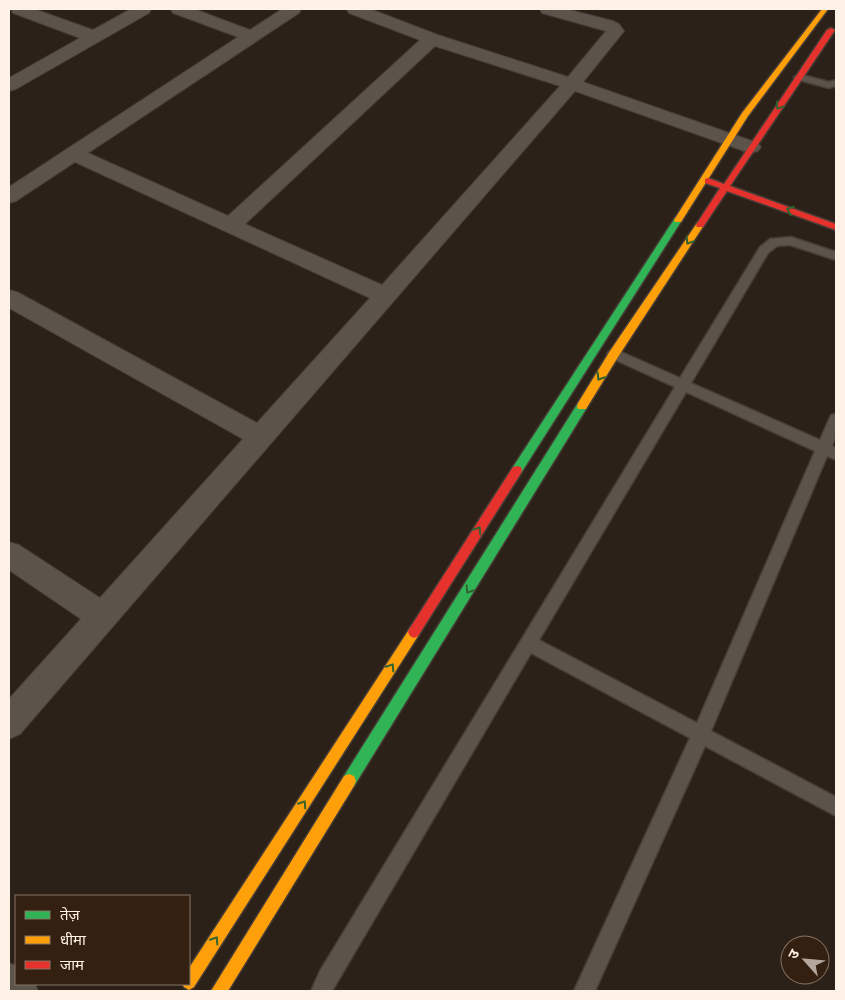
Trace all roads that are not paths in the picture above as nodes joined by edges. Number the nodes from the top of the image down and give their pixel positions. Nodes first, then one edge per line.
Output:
1 (19, 9) edge
2 (143, 9) edge
3 (179, 9) edge
4 (293, 9) edge
5 (355, 9) edge
6 (553, 9) edge
7 (824, 9) edge
8 (836, 22) edge
9 (251, 36) junction
10 (94, 37) junction
11 (432, 39) junction
12 (14, 77) edge
13 (799, 77) junction
14 (836, 83) edge
15 (572, 84) junction
16 (730, 139) junction
17 (751, 147) junction
18 (74, 154) junction
19 (712, 166) junction
20 (738, 175) junction
21 (704, 180) junction
22 (724, 187) junction
23 (9, 196) edge
24 (231, 225) junction
25 (836, 227) edge
26 (836, 256) edge
27 (386, 296) junction
28 (9, 298) edge
29 (614, 354) junction
30 (682, 385) junction
31 (836, 419) edge
32 (261, 437) junction
33 (830, 451) edge
34 (9, 554) edge
35 (104, 617) junction
36 (529, 643) junction
37 (9, 723) edge
38 (700, 734) junction
39 (836, 807) edge
40 (190, 980) edge
41 (9, 982) edge
42 (19, 991) edge
43 (219, 991) edge
44 (321, 991) edge
45 (584, 991) edge

1 - 10 street
2 - 10 street
3 - 9 street
4 - 9 street
5 - 11 street
6 - 15 street
7 - 16 street
8 - 13 street
9 - 18 street
10 - 12 street
11 - 15 street
11 - 24 street
13 - 14 lane
13 -> 17 street
15 - 16 street
15 - 27 street
16 - 17 street
16 - 19 street
17 - 20 street
18 - 23 street
18 - 24 street
19 - 20 street
19 - 21 street
20 - 22 street
21 - 22 street
40 -> 21 street
25 -> 22 street
22 -> 29 street
24 - 27 street
26 - 30 lane
27 - 32 street
28 - 32 street
29 - 30 lane
29 -> 43 street
30 - 33 lane
30 - 36 lane
31 - 33 lane
32 - 35 street
33 - 38 lane
34 - 35 street
35 - 37 street
36 - 38 lane
36 - 44 lane
38 - 39 lane
38 - 45 lane
41 - 42 street

